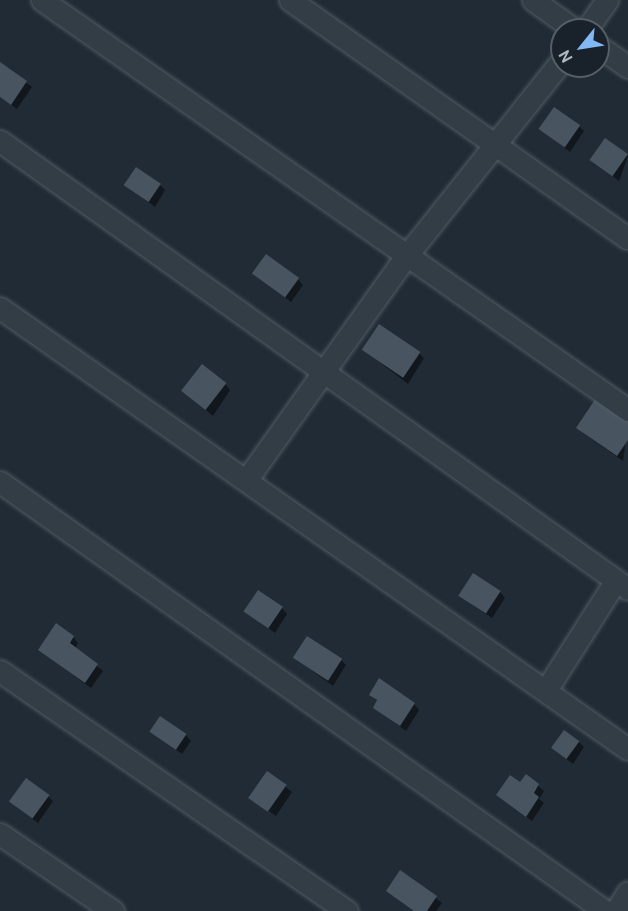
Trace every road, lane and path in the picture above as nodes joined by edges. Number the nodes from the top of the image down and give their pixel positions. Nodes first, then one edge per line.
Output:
1 (42, 0) edge
2 (290, 0) edge
3 (533, 0) edge
4 (607, 0) edge
5 (558, 18) edge
6 (594, 18) edge
7 (610, 54) edge
8 (628, 67) edge
9 (550, 75) edge
10 (0, 141) edge
11 (494, 145) junction
12 (628, 238) edge
13 (407, 255) junction
14 (0, 309) edge
15 (327, 371) junction
16 (628, 410) edge
17 (247, 479) junction
18 (0, 482) edge
19 (622, 585) edge
20 (0, 671) edge
21 (546, 690) junction
22 (628, 749) edge
23 (0, 834) edge
24 (628, 892) edge
25 (113, 911) edge
26 (347, 911) edge
27 (605, 911) edge
28 (616, 911) edge

1 - 13 street
2 - 11 street
3 - 5 street
4 - 6 street
7 - 8 street
9 - 11 street
10 - 15 street
11 - 12 street
11 - 13 street
13 - 15 street
13 - 16 street
14 - 17 street
15 - 17 street
15 - 19 street
17 - 21 street
18 - 27 street
19 - 21 street
20 - 26 street
21 - 22 street
23 - 25 street
24 - 28 street

